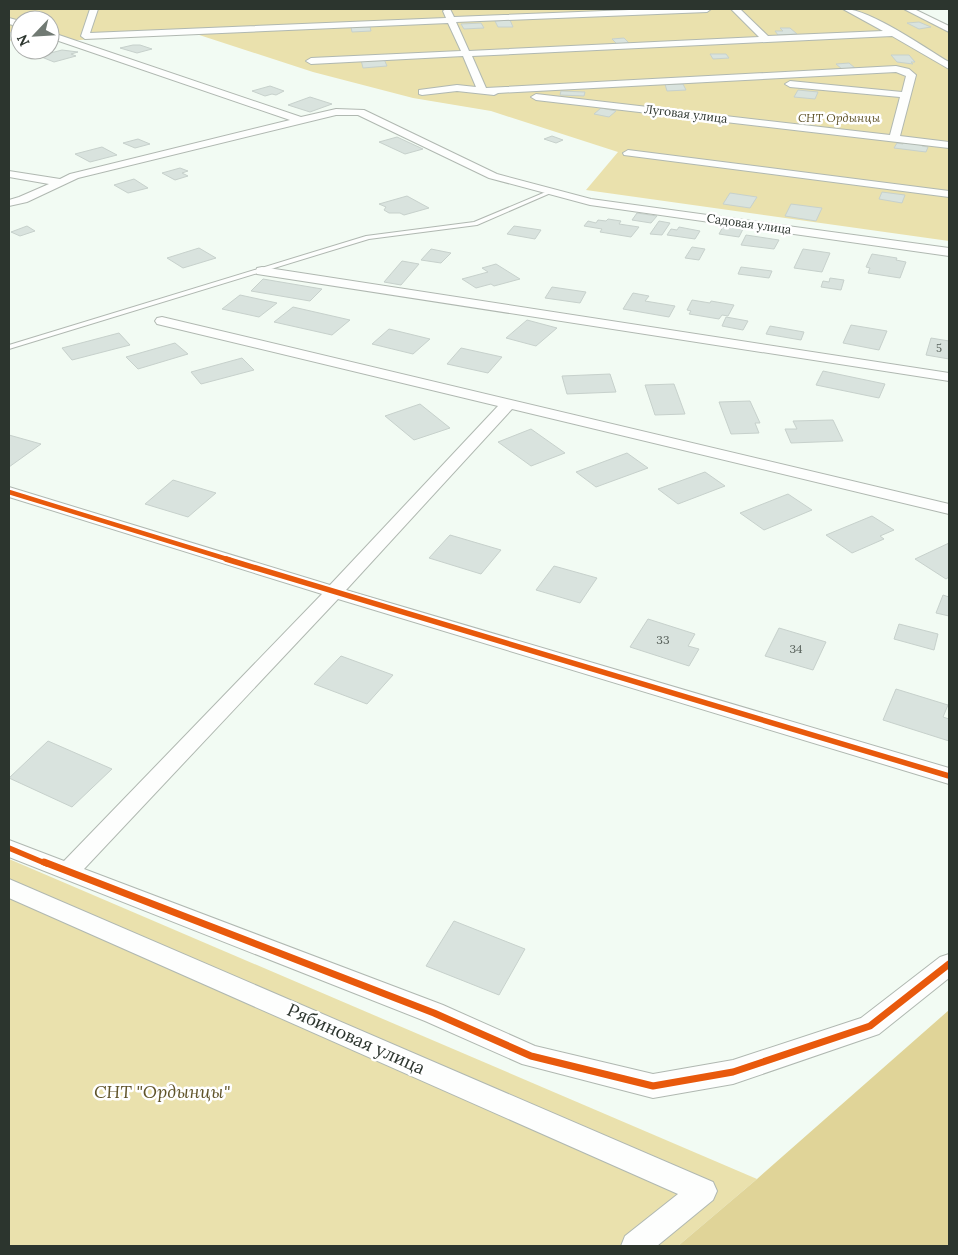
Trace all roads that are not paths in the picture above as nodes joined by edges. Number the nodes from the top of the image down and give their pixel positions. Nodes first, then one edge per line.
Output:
1 (94, 9) edge
2 (446, 9) edge
3 (707, 9) edge
4 (735, 9) edge
5 (847, 9) edge
6 (908, 9) edge
7 (452, 20) junction
8 (949, 29) edge
9 (894, 33) junction
10 (60, 38) edge
11 (766, 39) junction
12 (465, 54) junction
13 (311, 61) dead end
14 (949, 66) edge
15 (722, 78) junction
16 (483, 91) junction
17 (422, 92) dead end
18 (906, 95) junction
19 (299, 120) junction
20 (894, 138) junction
21 (949, 145) edge
22 (628, 153) dead end
23 (9, 174) edge
24 (60, 182) junction
25 (550, 192) junction
26 (949, 194) edge
27 (9, 203) edge
28 (949, 252) edge
29 (262, 271) junction
30 (162, 321) dead end
31 (9, 347) edge
32 (949, 377) edge
33 (509, 403) junction
34 (9, 492) edge
35 (949, 510) edge
36 (334, 592) junction
37 (949, 776) edge
38 (9, 848) edge
39 (67, 872) junction
40 (9, 888) edge
41 (949, 964) edge
42 (635, 1246) edge

1 - 7 street
2 - 7 street
3 - 7 street
4 - 11 street
5 - 9 street
6 - 8 street
7 - 12 street
9 - 11 street
9 - 14 street
10 - 19 street
11 - 12 street
12 - 13 street
12 - 16 street
15 - 16 street
15 - 18 street
15 - 18 street
16 - 17 street, Луговая улица
16 - 20 street, Луговая улица
18 - 20 street
19 - 24 street, Садовая улица
19 - 25 street, Садовая улица
20 - 21 street, Луговая улица
22 - 26 street
23 - 24 street
24 - 27 street, Садовая улица
25 - 28 street, Садовая улица
25 - 29 lane
29 - 31 lane
29 - 32 street
30 - 33 street
33 - 35 street
33 - 36 street
34 - 36 street
36 - 37 street
36 - 39 street
38 - 39 street
39 - 41 street
40 - 42 street, Рябиновая улица

